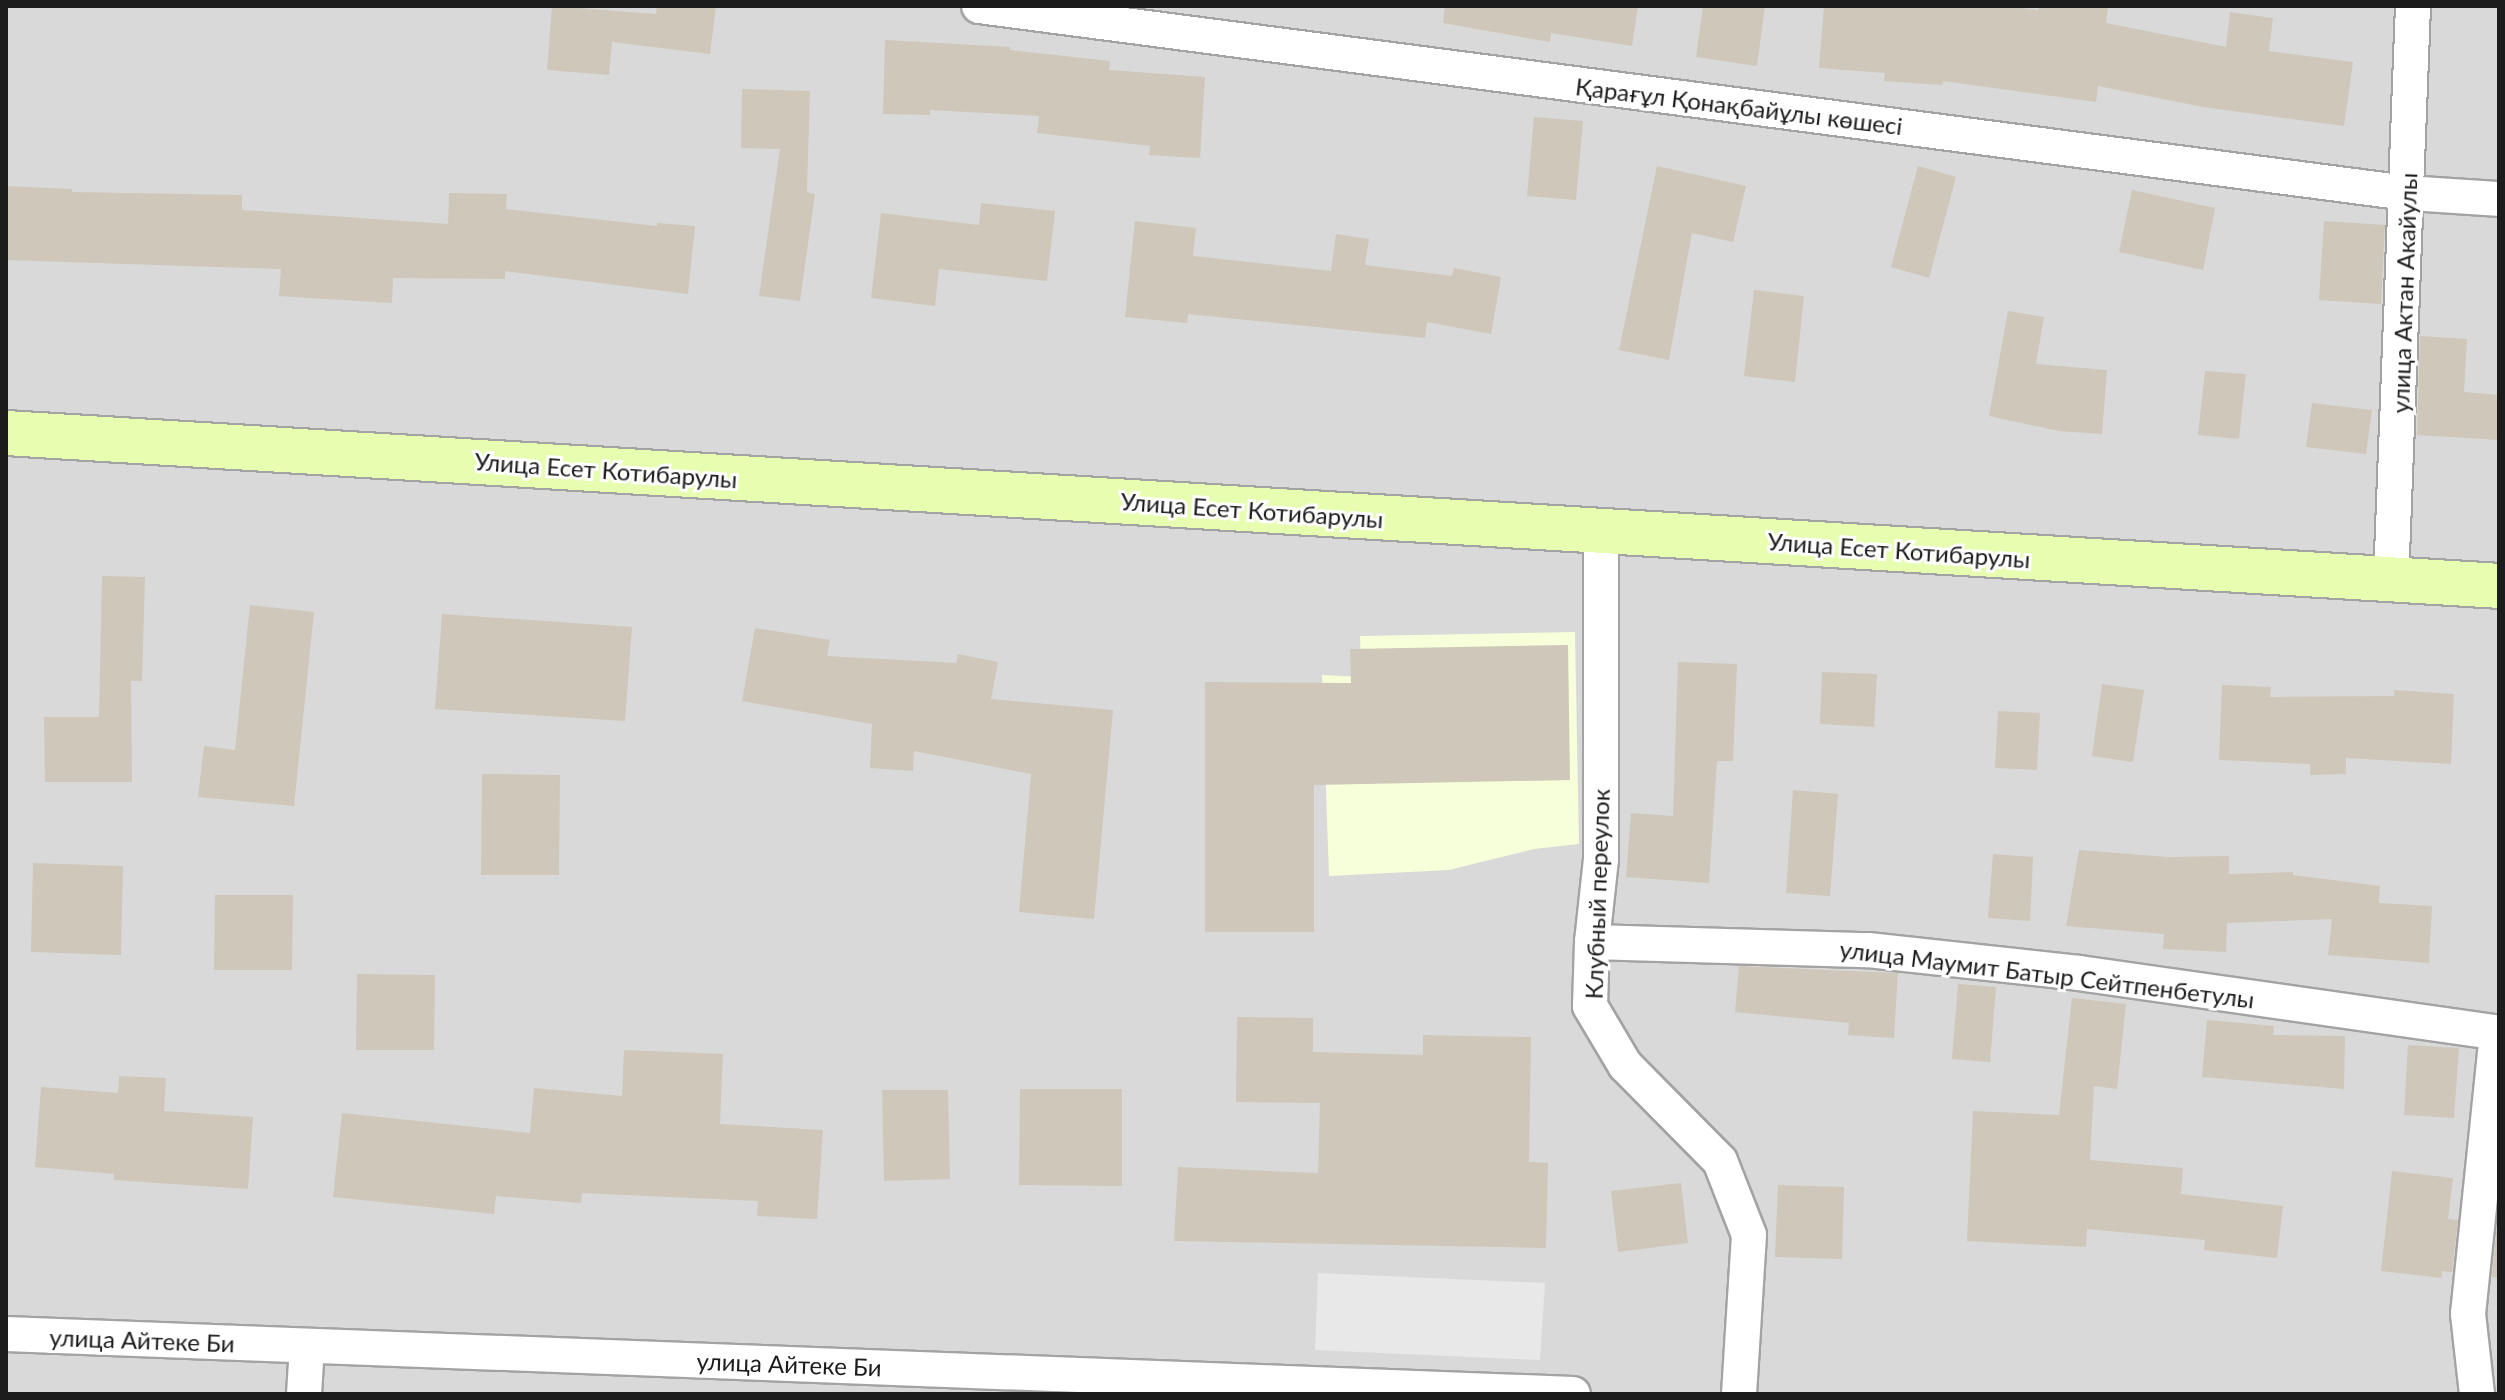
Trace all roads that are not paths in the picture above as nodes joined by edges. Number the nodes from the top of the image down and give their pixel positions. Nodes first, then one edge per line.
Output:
1 (979, 6) edge
2 (2413, 6) edge
3 (2408, 193) junction
4 (2499, 199) edge
5 (6, 433) edge
6 (1601, 532) junction
7 (2391, 581) junction
8 (2499, 586) edge
9 (1592, 942) junction
10 (2498, 1033) edge
11 (6, 1334) edge
12 (307, 1346) junction
13 (1026, 1384) edge
14 (304, 1394) edge
15 (1573, 1394) edge
16 (1739, 1394) edge
17 (2477, 1394) edge

1 - 3 street, Қарағұл Қонақбайұлы көшесі
2 - 3 street, улица Актан Акайулы
3 - 4 street, Қарағұл Қонақбайұлы көшесі
3 - 7 street, улица Актан Акайулы
5 - 6 main road, Улица Есет Котибарулы
6 - 7 main road, Улица Есет Котибарулы
6 - 9 street, Клубный переулок
7 - 8 main road, Улица Есет Котибарулы
9 - 10 street, улица Маумит Батыр Сейтпенбетулы
9 - 16 street, Клубный переулок
10 - 17 street
11 - 12 street, улица Айтеке Би
12 - 13 street, улица Айтеке Би
12 - 14 street
13 - 15 street, улица Айтеке Би

